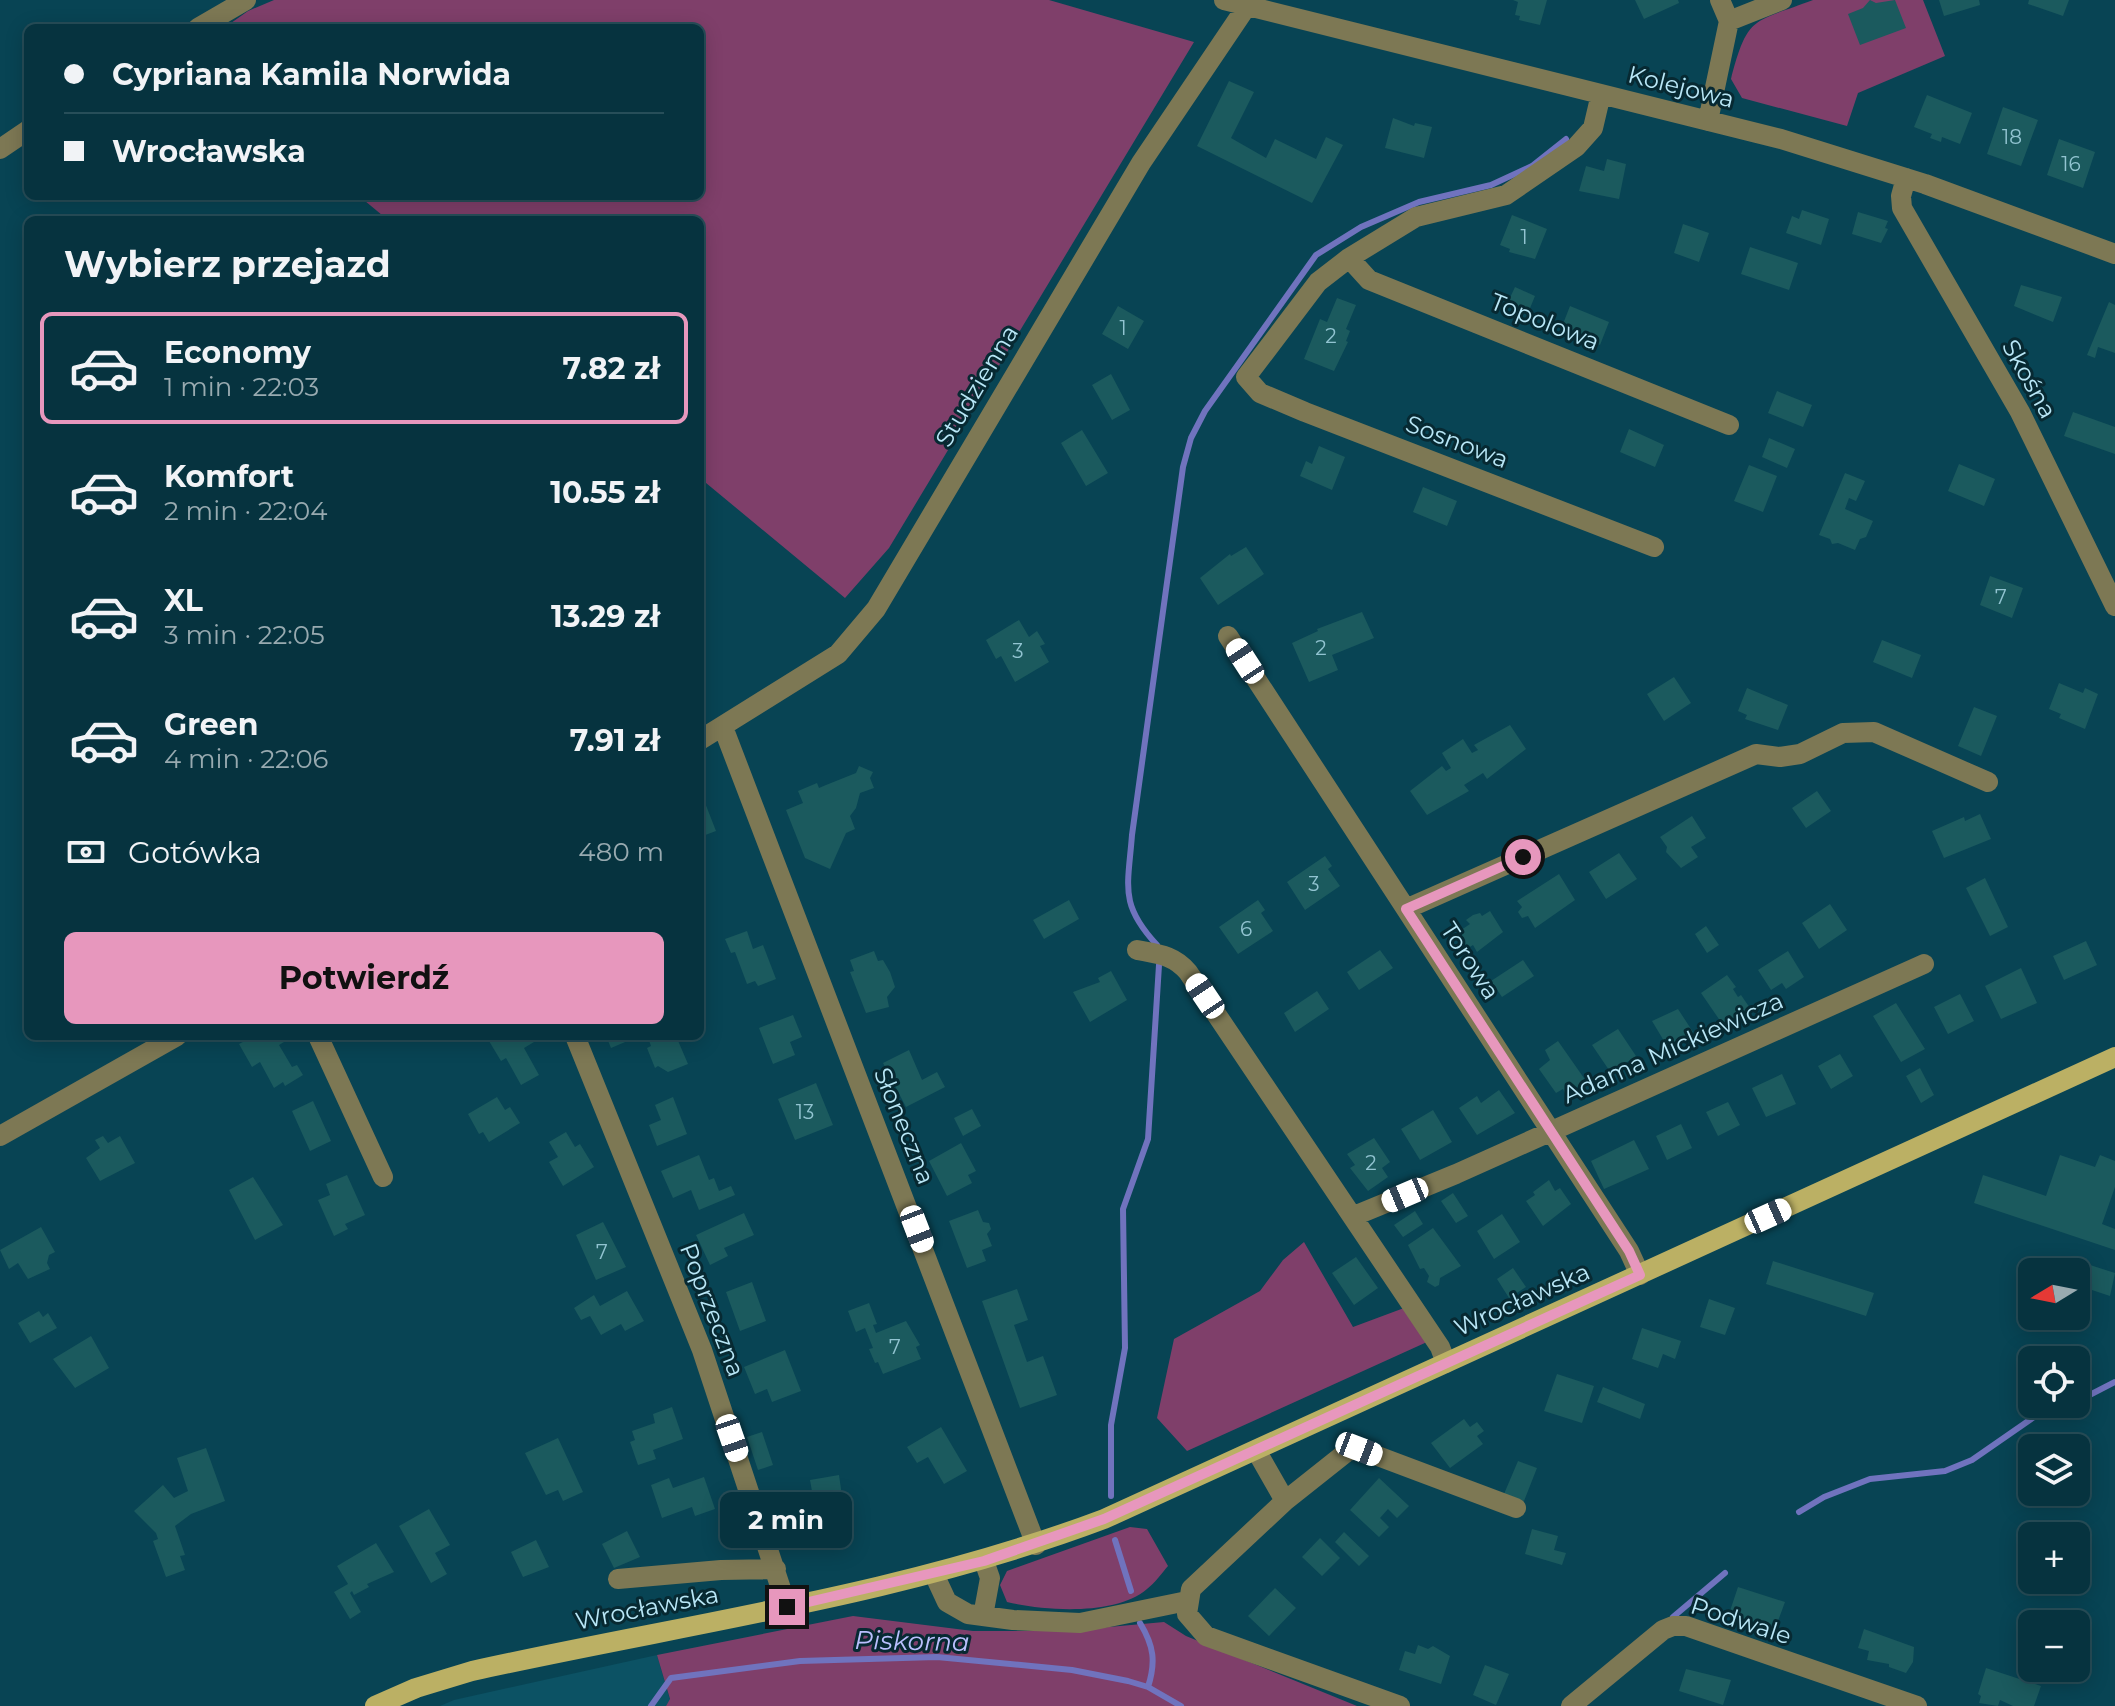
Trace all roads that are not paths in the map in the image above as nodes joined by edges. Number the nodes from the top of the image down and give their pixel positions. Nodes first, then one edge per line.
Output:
1 (246, 0) edge
2 (1224, 0) edge
3 (1720, 0) edge
4 (1782, 0) edge
5 (1249, 3) edge
6 (1729, 21) junction
7 (205, 24) edge
8 (1601, 94) junction
9 (1708, 121) junction
10 (24, 133) edge
11 (0, 149) edge
12 (1906, 178) junction
13 (2115, 254) edge
14 (1349, 258) junction
15 (1729, 425) dead end
16 (1654, 547) dead end
17 (2095, 571) junction
18 (2115, 579) edge
19 (2115, 606) edge
20 (1228, 636) dead end
21 (723, 727) junction
22 (704, 738) edge
23 (1988, 782) dead end
24 (1406, 909) junction
25 (1137, 950) dead end
26 (1924, 964) dead end
27 (170, 1040) edge
28 (320, 1040) edge
29 (577, 1040) edge
30 (2115, 1057) edge
31 (1550, 1131) junction
32 (0, 1136) edge
33 (383, 1177) dead end
34 (1354, 1216) junction
35 (1640, 1275) junction
36 (1446, 1363) junction
37 (1256, 1450) junction
38 (1285, 1501) junction
39 (1516, 1508) dead end
40 (1036, 1545) junction
41 (984, 1561) junction
42 (776, 1569) junction
43 (934, 1574) junction
44 (618, 1579) dead end
45 (1187, 1601) junction
46 (787, 1607) junction
47 (983, 1616) junction
48 (375, 1706) edge
49 (1400, 1706) edge
50 (1571, 1706) edge
51 (1917, 1706) edge

1 - 7 street
2 - 5 street, Kolejowa
3 - 6 street
4 - 6 street
5 - 8 street, Kolejowa
5 - 21 street, Studzienna
6 - 9 street
8 - 9 street, Kolejowa
8 - 14 street
9 - 12 street, Kolejowa
10 - 11 street
12 - 13 street, Kolejowa
12 - 17 street, Skośna
14 - 15 street, Topolowa
14 - 16 street, Sosnowa
17 - 18 street
17 - 19 street, Skośna
20 - 24 street, Torowa
21 - 22 street, Studzienna
21 - 40 street, Słoneczna
23 - 24 street
24 - 31 street, Torowa
25 - 34 street
26 - 31 street, Adama Mickiewicza
27 - 32 street
28 - 33 street
29 - 42 street, Poprzeczna
30 - 35 main road, Wrocławska
31 - 34 street, Adama Mickiewicza
31 - 35 street, Torowa
34 - 36 street
35 - 36 main road, Wrocławska
36 - 37 main road, Wrocławska
37 - 38 street
37 - 40 main road, Wrocławska
38 - 39 street
38 - 45 street
40 - 41 main road, Wrocławska
41 - 43 main road, Wrocławska
41 - 47 street
42 - 44 street
42 - 46 street, Poprzeczna
43 - 46 main road, Wrocławska
43 - 47 street
45 - 47 street
45 - 49 street
46 - 48 main road, Wrocławska
50 - 51 street, Podwale

